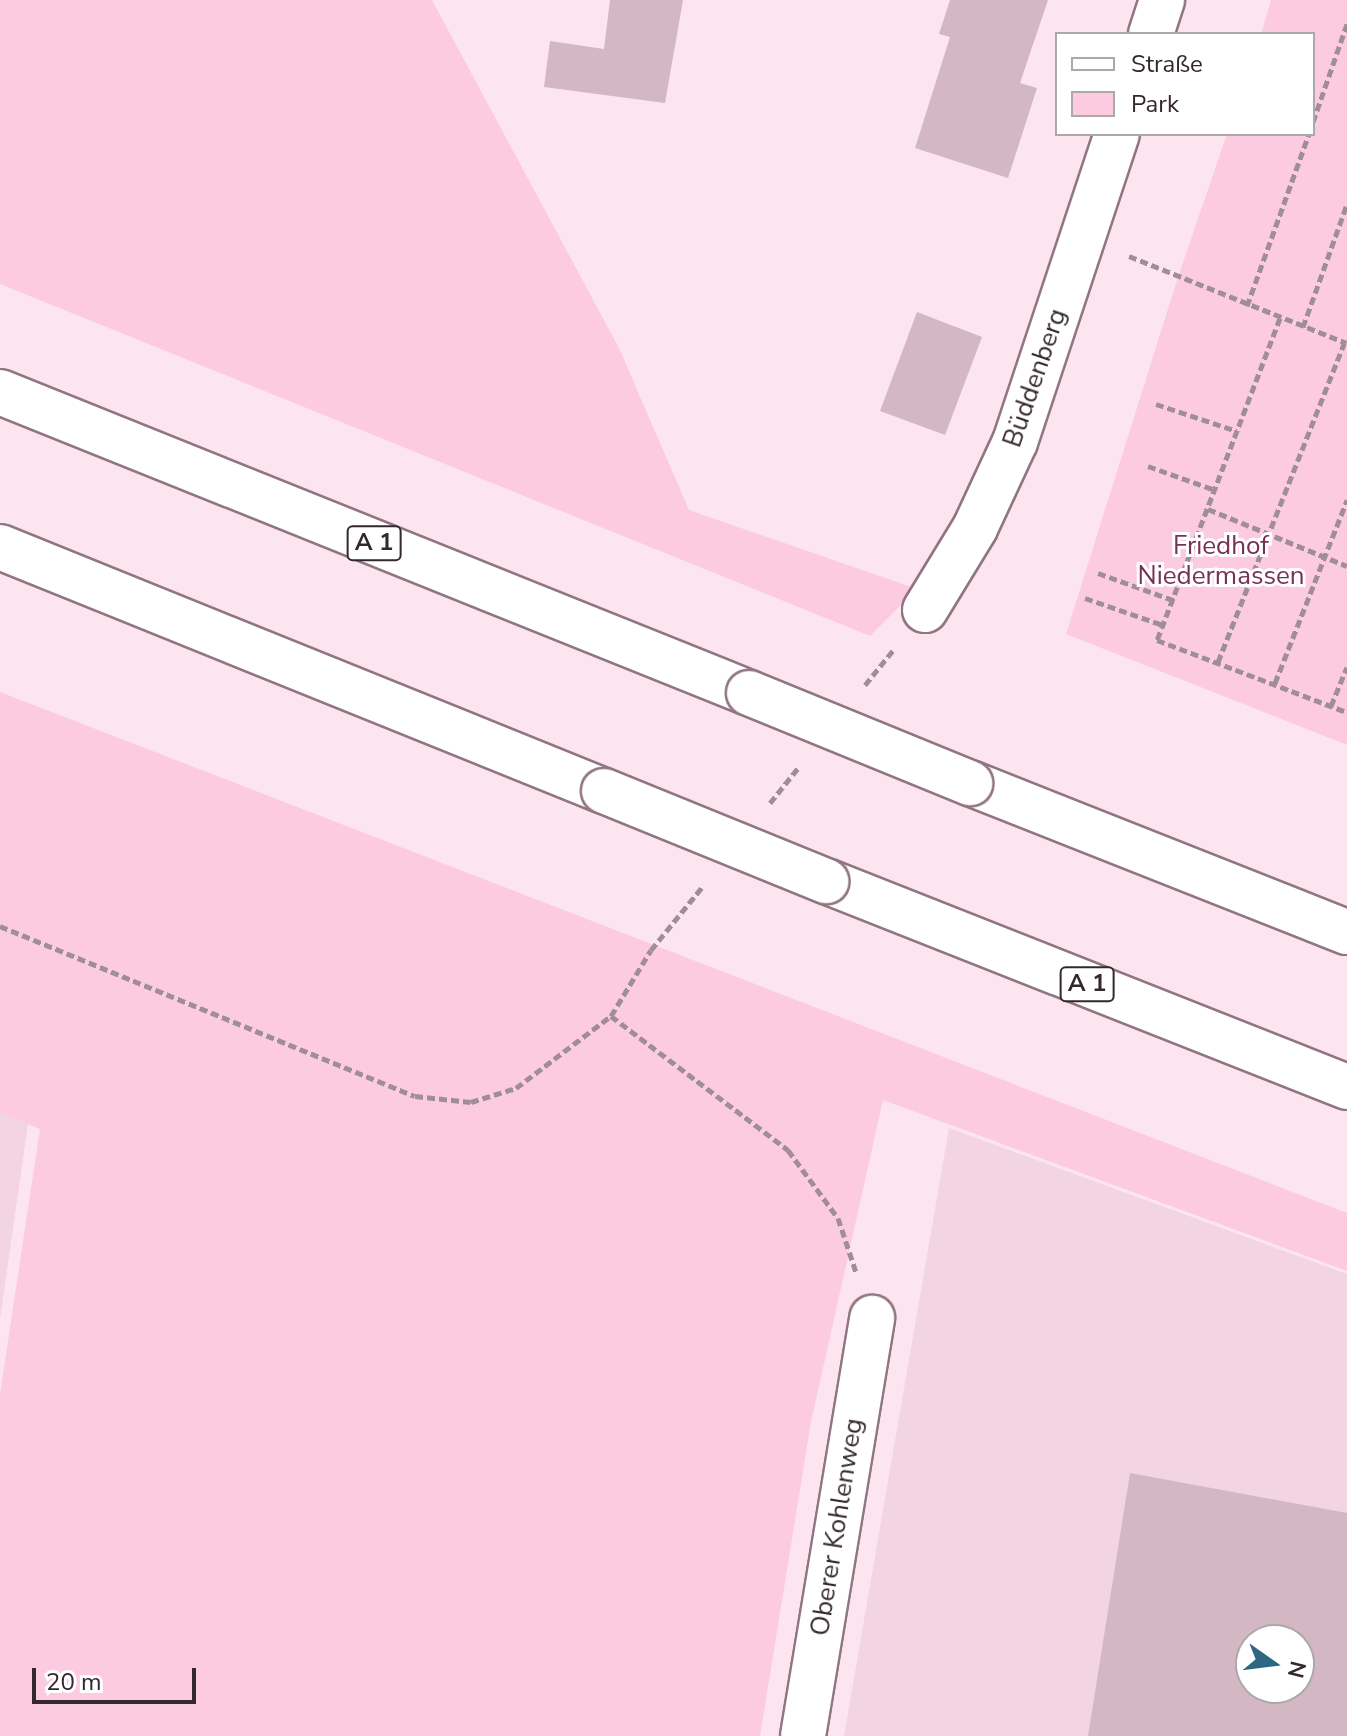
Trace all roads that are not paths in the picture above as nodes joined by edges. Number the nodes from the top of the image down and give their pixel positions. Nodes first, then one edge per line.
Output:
1 (1162, 0) edge
2 (1152, 32) edge
3 (1116, 136) edge
4 (0, 392) edge
5 (0, 547) edge
6 (925, 610) dead end
7 (1347, 932) edge
8 (1347, 1087) edge
9 (872, 1318) road end
10 (803, 1736) edge

1 - 2 main road
3 - 6 main road, Büddenberg
4 - 7 main road, A 1, bridge
5 - 8 main road, A 1, bridge
9 - 10 main road, Oberer Kohlenweg

